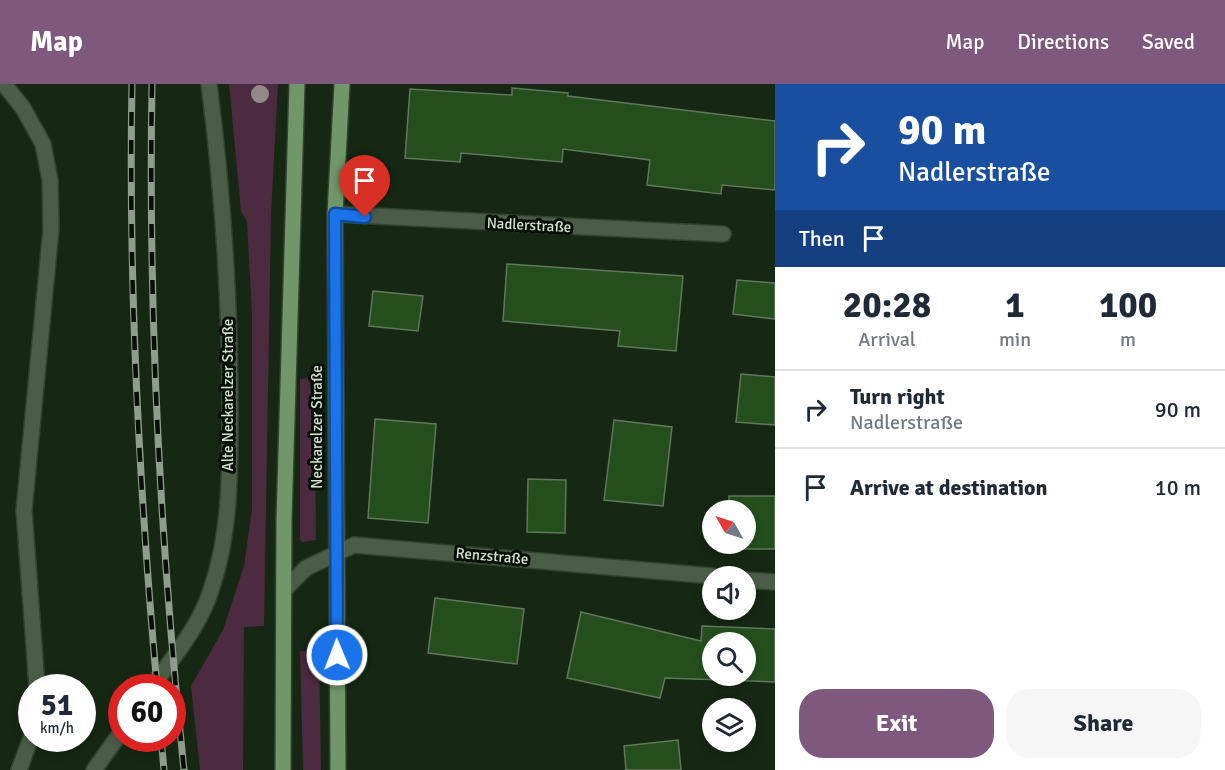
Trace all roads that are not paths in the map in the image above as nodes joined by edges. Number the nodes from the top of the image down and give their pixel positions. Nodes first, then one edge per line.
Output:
1 (4, 84) edge
2 (210, 84) edge
3 (297, 84) edge
4 (342, 84) edge
5 (335, 214) junction
6 (723, 234) dead end
7 (335, 553) junction
8 (702, 575) edge
9 (756, 580) edge
10 (775, 582) edge
11 (284, 590) junction
12 (36, 674) edge
13 (161, 674) edge
14 (108, 750) edge
15 (26, 752) edge
16 (19, 770) edge
17 (94, 770) edge
18 (283, 770) edge
19 (338, 770) edge

1 - 12 street
2 - 13 street, Alte Neckarelzer Straße
3 - 11 main road
4 - 5 main road, Neckarelzer Straße
5 - 6 street, Nadlerstraße
5 - 7 main road, Neckarelzer Straße
7 - 8 street, Renzstraße
7 - 11 street, Renzstraße
7 - 19 main road, Neckarelzer Straße
9 - 10 street
11 - 18 main road
14 - 17 street
15 - 16 street

